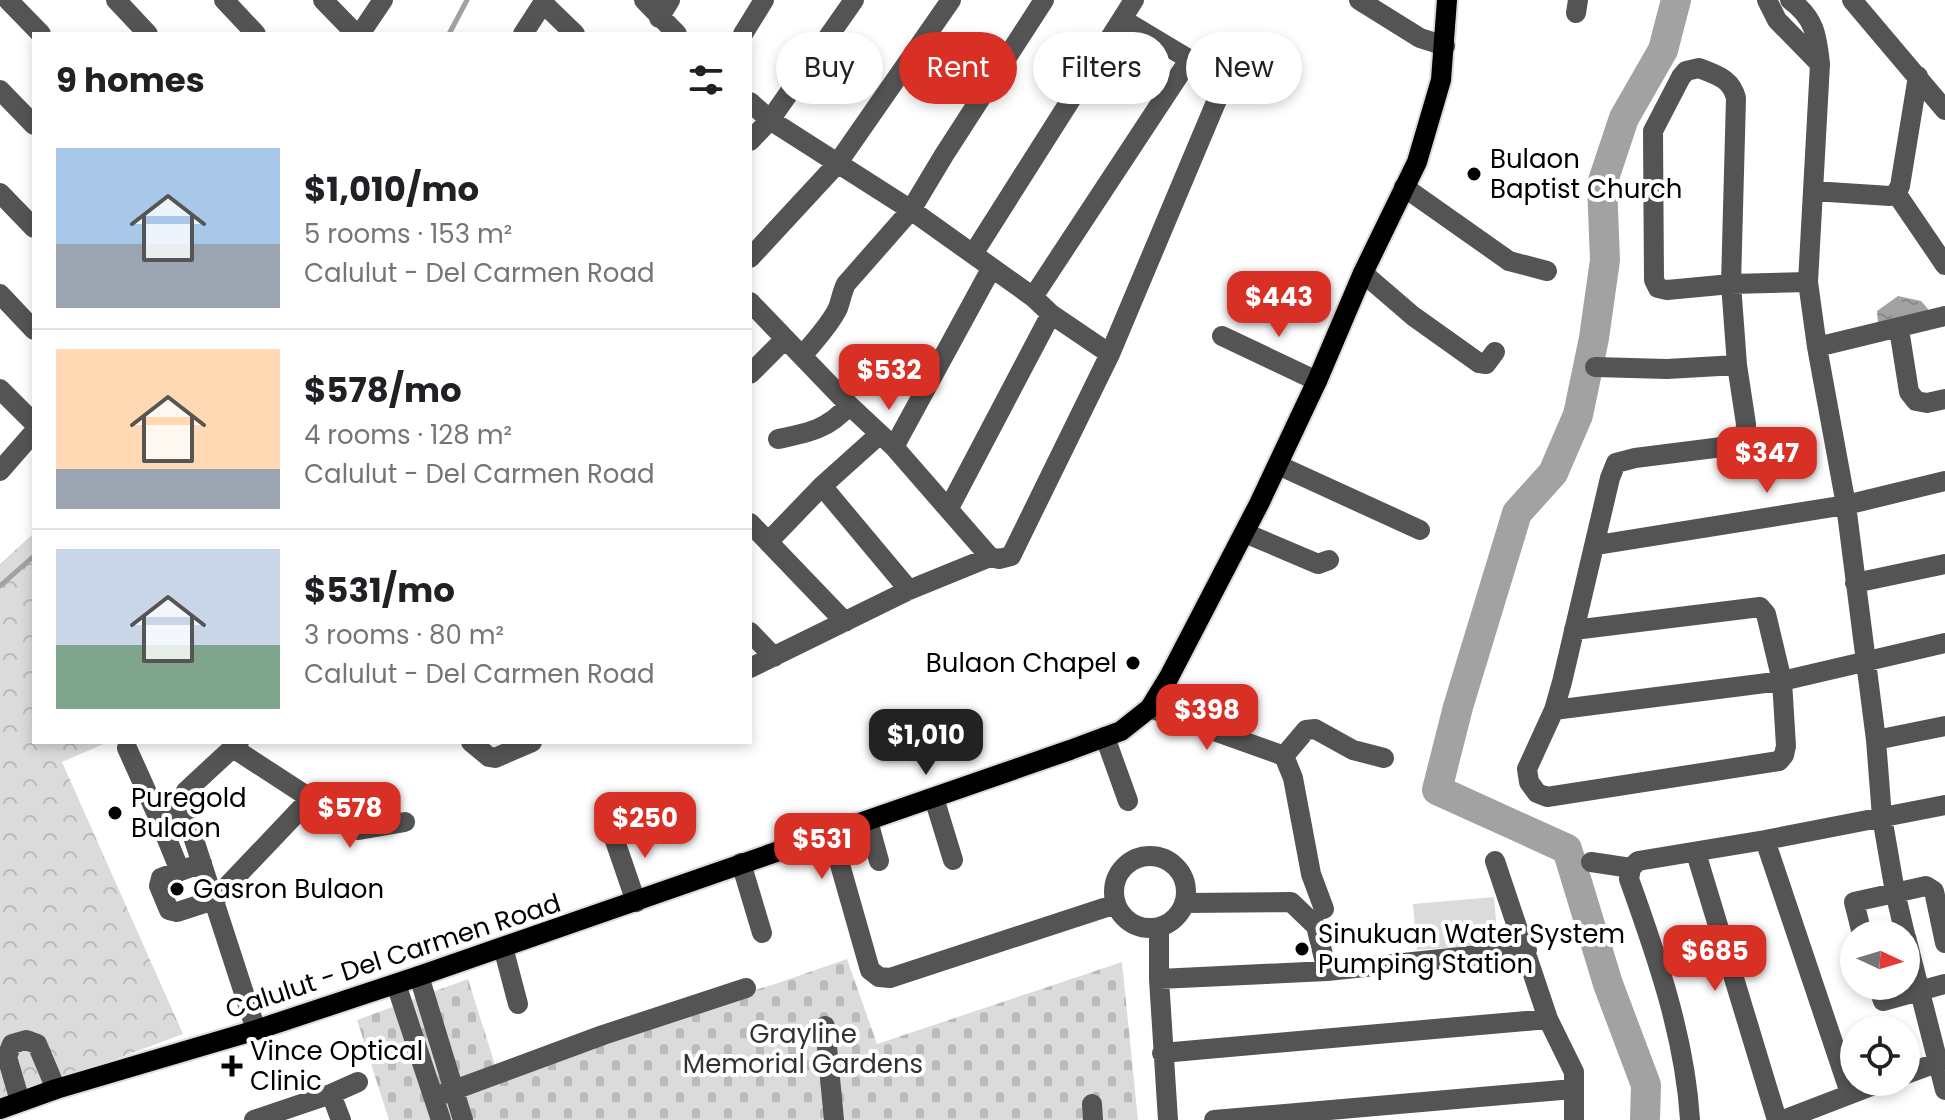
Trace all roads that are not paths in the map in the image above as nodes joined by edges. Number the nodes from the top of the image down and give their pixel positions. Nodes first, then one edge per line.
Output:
1 (8, 0) edge
2 (116, 0) edge
3 (224, 0) edge
4 (323, 0) edge
5 (383, 0) edge
6 (644, 0) edge
7 (670, 0) edge
8 (764, 0) edge
9 (854, 0) edge
10 (951, 0) edge
11 (1044, 0) edge
12 (1134, 0) edge
13 (1359, 0) edge
14 (1447, 0) edge
15 (1767, 0) edge
16 (1790, 0) edge
17 (1852, 0) edge
18 (544, 1) edge
19 (659, 18) junction
20 (1122, 19) junction
21 (39, 32) edge
22 (146, 32) edge
23 (254, 32) edge
24 (356, 32) edge
25 (359, 32) edge
26 (524, 32) edge
27 (573, 32) edge
28 (675, 32) edge
29 (744, 32) edge
30 (1445, 46) junction
31 (1186, 58) edge
32 (1820, 64) junction
33 (1186, 65) edge
34 (1918, 76) junction
35 (0, 90) edge
36 (752, 104) edge
37 (1215, 104) edge
38 (1945, 110) edge
39 (770, 120) junction
40 (32, 123) edge
41 (752, 139) edge
42 (837, 164) junction
43 (1404, 187) junction
44 (1813, 191) junction
45 (0, 193) edge
46 (1896, 193) junction
47 (911, 210) junction
48 (32, 226) edge
49 (973, 254) junction
50 (752, 256) edge
51 (1945, 265) edge
52 (991, 269) junction
53 (1547, 271) dead end
54 (1363, 273) junction
55 (1808, 282) junction
56 (1731, 284) junction
57 (0, 294) edge
58 (1033, 297) junction
59 (752, 304) edge
60 (1051, 314) junction
61 (1945, 316) edge
62 (32, 328) edge
63 (1899, 329) junction
64 (1222, 336) dead end
65 (785, 339) junction
66 (1817, 347) junction
67 (1495, 352) dead end
68 (1110, 354) junction
69 (803, 355) junction
70 (1737, 365) junction
71 (1595, 367) dead end
72 (752, 372) edge
73 (1317, 381) junction
74 (0, 389) edge
75 (1945, 399) edge
76 (849, 405) junction
77 (32, 421) edge
78 (32, 434) edge
79 (778, 439) dead end
80 (887, 440) junction
81 (1278, 465) junction
82 (0, 471) edge
83 (1945, 481) edge
84 (822, 486) junction
85 (1846, 505) junction
86 (949, 508) junction
87 (752, 525) edge
88 (1420, 530) dead end
89 (1245, 533) junction
90 (768, 542) junction
91 (1597, 545) junction
92 (990, 557) junction
93 (1329, 560) dead end
94 (1945, 564) edge
95 (1855, 583) junction
96 (909, 590) junction
97 (845, 622) junction
98 (1574, 630) junction
99 (752, 634) edge
100 (1945, 643) edge
101 (774, 657) junction
102 (1867, 663) junction
103 (752, 667) edge
104 (1782, 681) junction
105 (1150, 708) junction
106 (1554, 710) junction
107 (1945, 726) edge
108 (1105, 737) junction
109 (1876, 740) junction
110 (473, 744) edge
111 (527, 744) edge
112 (236, 745) edge
113 (127, 748) dead end
114 (1284, 756) junction
115 (1384, 758) dead end
116 (934, 798) junction
117 (310, 799) junction
118 (1128, 801) dead end
119 (1945, 805) edge
120 (185, 812) junction
121 (158, 817) junction
122 (1882, 817) junction
123 (868, 821) junction
124 (405, 822) dead end
125 (612, 832) dead end
126 (831, 833) junction
127 (1765, 840) junction
128 (1696, 853) junction
129 (953, 860) dead end
130 (879, 861) dead end
131 (1495, 861) dead end
132 (1591, 862) dead end
133 (202, 863) junction
134 (741, 863) junction
135 (1631, 868) junction
136 (180, 871) junction
137 (1938, 884) edge
138 (1895, 892) junction
139 (214, 900) junction
140 (636, 902) junction
141 (1184, 903) junction
142 (1116, 904) junction
143 (1324, 909) dead end
144 (1855, 920) edge
145 (1902, 920) edge
146 (1159, 928) junction
147 (762, 933) dead end
148 (1945, 943) edge
149 (503, 947) junction
150 (1527, 950) junction
151 (1327, 971) junction
152 (419, 976) junction
153 (1159, 979) junction
154 (396, 984) junction
155 (1945, 984) edge
156 (746, 988) dead end
157 (1920, 991) joint
158 (518, 1004) dead end
159 (432, 1014) junction
160 (1548, 1019) junction
161 (410, 1021) junction
162 (825, 1026) dead end
163 (256, 1030) junction
164 (1162, 1053) junction
165 (1942, 1061) edge
166 (1840, 1063) edge
167 (1920, 1069) edge
168 (358, 1082) dead end
169 (56, 1089) junction
170 (1573, 1089) junction
171 (455, 1090) junction
172 (1945, 1090) edge
173 (331, 1094) junction
174 (1843, 1096) edge
175 (435, 1097) junction
176 (20, 1101) junction
177 (0, 1109) edge
178 (257, 1120) edge
179 (341, 1120) edge
180 (441, 1120) edge
181 (463, 1120) edge
182 (834, 1120) edge
183 (1168, 1120) edge
184 (1214, 1120) edge
185 (1574, 1120) edge
186 (1690, 1120) edge
187 (1777, 1120) edge
188 (1783, 1120) edge

1 - 21 street
2 - 22 street
3 - 23 street
4 - 24 street
5 - 25 street
6 - 19 street
7 - 19 street
8 - 29 street
9 - 39 street
10 - 42 street
11 - 47 street
12 - 20 street
13 - 30 street
14 - 30 main road, Calulut - Del Carmen Road
15 - 32 street
16 - 32 street
17 - 34 street
18 - 26 street
18 - 27 street
19 - 28 street
20 - 31 street
20 - 49 street
30 - 43 main road, Calulut - Del Carmen Road
32 - 44 street
33 - 58 street
34 - 38 street
34 - 46 street
35 - 40 street
36 - 39 street
37 - 68 street
39 - 41 street
39 - 42 street
42 - 47 street
42 - 50 street
43 - 53 street
43 - 54 main road, Calulut - Del Carmen Road
44 - 46 street
44 - 55 street
45 - 48 street
46 - 51 street
47 - 49 street
47 - 69 street
49 - 52 street
52 - 58 street
52 - 80 street
54 - 67 street
54 - 73 main road, Calulut - Del Carmen Road
55 - 56 street
55 - 66 street
56 - 56 street
56 - 70 street
57 - 62 street
58 - 60 street
59 - 65 street
60 - 68 street
60 - 86 street
61 - 63 street
63 - 66 street
63 - 75 street
64 - 73 street
65 - 69 street
65 - 72 street
66 - 85 street
68 - 92 street
69 - 76 street
70 - 71 street
70 - 91 street
73 - 81 main road, Calulut - Del Carmen Road
74 - 77 street
76 - 79 street
76 - 80 street
78 - 82 street
80 - 84 street
80 - 86 street
81 - 88 street
81 - 89 main road, Calulut - Del Carmen Road
83 - 85 street
84 - 90 street
84 - 96 street
85 - 91 street
85 - 95 street
86 - 92 street
87 - 90 street
89 - 93 street
89 - 105 main road, Calulut - Del Carmen Road
90 - 97 street
91 - 98 street
92 - 96 street
94 - 95 street
95 - 102 street
96 - 97 street
97 - 101 street
98 - 104 street
98 - 106 street
99 - 101 street
100 - 102 street
101 - 103 street
102 - 104 street
102 - 109 street
104 - 106 street
104 - 106 street
105 - 108 main road, Calulut - Del Carmen Road
105 - 114 street
107 - 109 street
108 - 116 main road, Calulut - Del Carmen Road
108 - 118 street
109 - 122 street
110 - 111 street
112 - 117 street
112 - 120 street
113 - 121 street
114 - 115 street
114 - 143 street
116 - 123 main road, Calulut - Del Carmen Road
116 - 129 street
117 - 124 street
117 - 139 street
119 - 122 street
120 - 121 street
120 - 133 street
121 - 136 street
122 - 127 street
122 - 138 street
123 - 126 main road, Calulut - Del Carmen Road
123 - 130 street
125 - 140 street
126 - 134 main road, Calulut - Del Carmen Road
126 - 142 street
127 - 128 street
127 - 166 street
128 - 135 street
128 - 187 street
131 - 150 street
132 - 135 street
133 - 136 street
133 - 139 street
134 - 140 main road, Calulut - Del Carmen Road
134 - 147 street
135 - 186 street
136 - 139 street
137 - 138 street
137 - 148 street
138 - 144 street
138 - 145 street
139 - 163 street
140 - 149 main road, Calulut - Del Carmen Road
141 - 142 street
141 - 146 street
141 - 151 street
142 - 146 street
146 - 153 street
149 - 152 main road, Calulut - Del Carmen Road
149 - 158 street
150 - 151 street
150 - 160 street
151 - 153 street
152 - 154 main road, Calulut - Del Carmen Road
152 - 159 street
153 - 164 street
154 - 161 street
154 - 163 main road, Calulut - Del Carmen Road
155 - 157 street
156 - 171 street
157 - 165 street
159 - 161 street
159 - 171 street
160 - 164 street
160 - 170 street
161 - 175 street
162 - 182 street
163 - 169 main road, Calulut - Del Carmen Road
164 - 183 street
165 - 167 street
165 - 172 street
168 - 173 street
169 - 176 main road, Calulut - Del Carmen Road
169 - 176 street
170 - 184 street
170 - 185 street
171 - 175 street
171 - 181 street
173 - 178 street
173 - 179 street
174 - 188 street
175 - 180 street
176 - 177 main road, Calulut - Del Carmen Road

